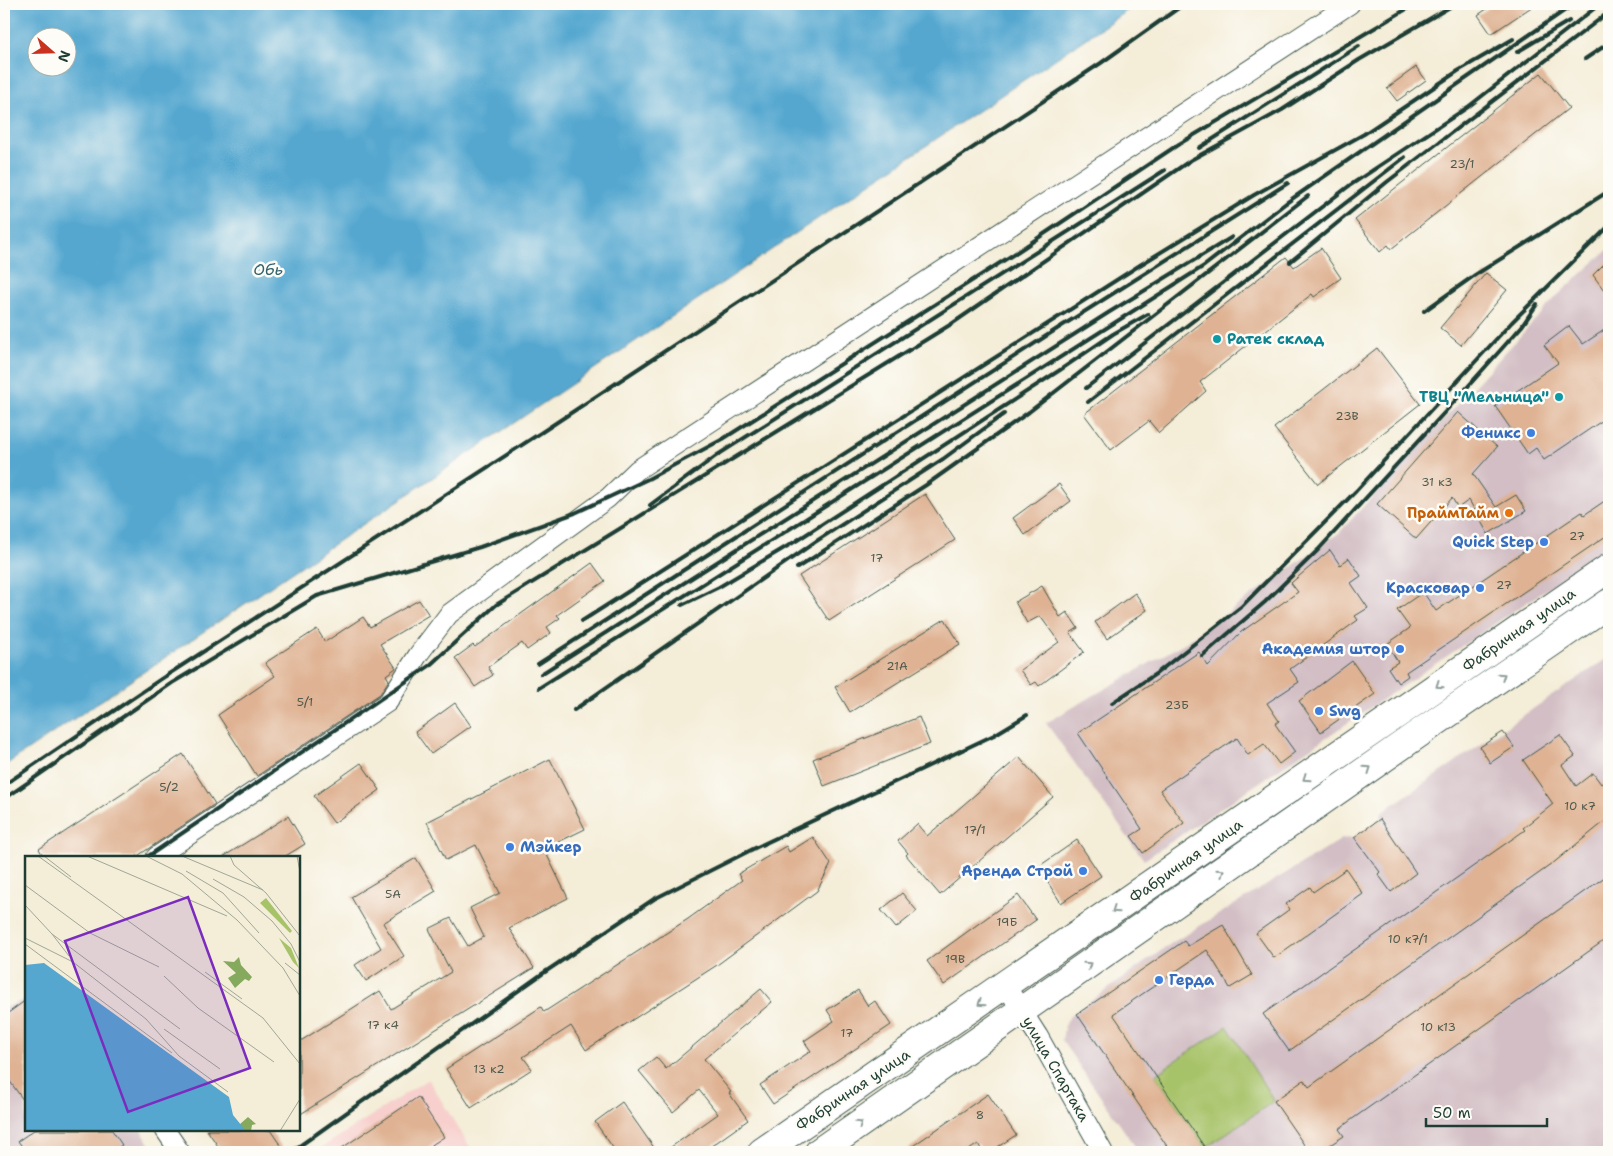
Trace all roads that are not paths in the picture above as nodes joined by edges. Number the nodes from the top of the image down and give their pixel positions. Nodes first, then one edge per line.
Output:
1 (1350, 4) edge
2 (1609, 568) edge
3 (1609, 603) edge
4 (157, 856) edge
5 (1006, 986) junction
6 (1022, 1011) junction
7 (166, 1131) edge
8 (180, 1152) edge
9 (762, 1152) edge
10 (818, 1152) edge
11 (1103, 1152) edge

1 - 4 street
2 -> 5 main road, Фабричная улица
6 -> 3 main road, Фабричная улица
5 - 6 street, улица Спартака
5 -> 9 main road, Фабричная улица
10 -> 6 main road, Фабричная улица
6 - 11 street, улица Спартака
7 - 8 street

